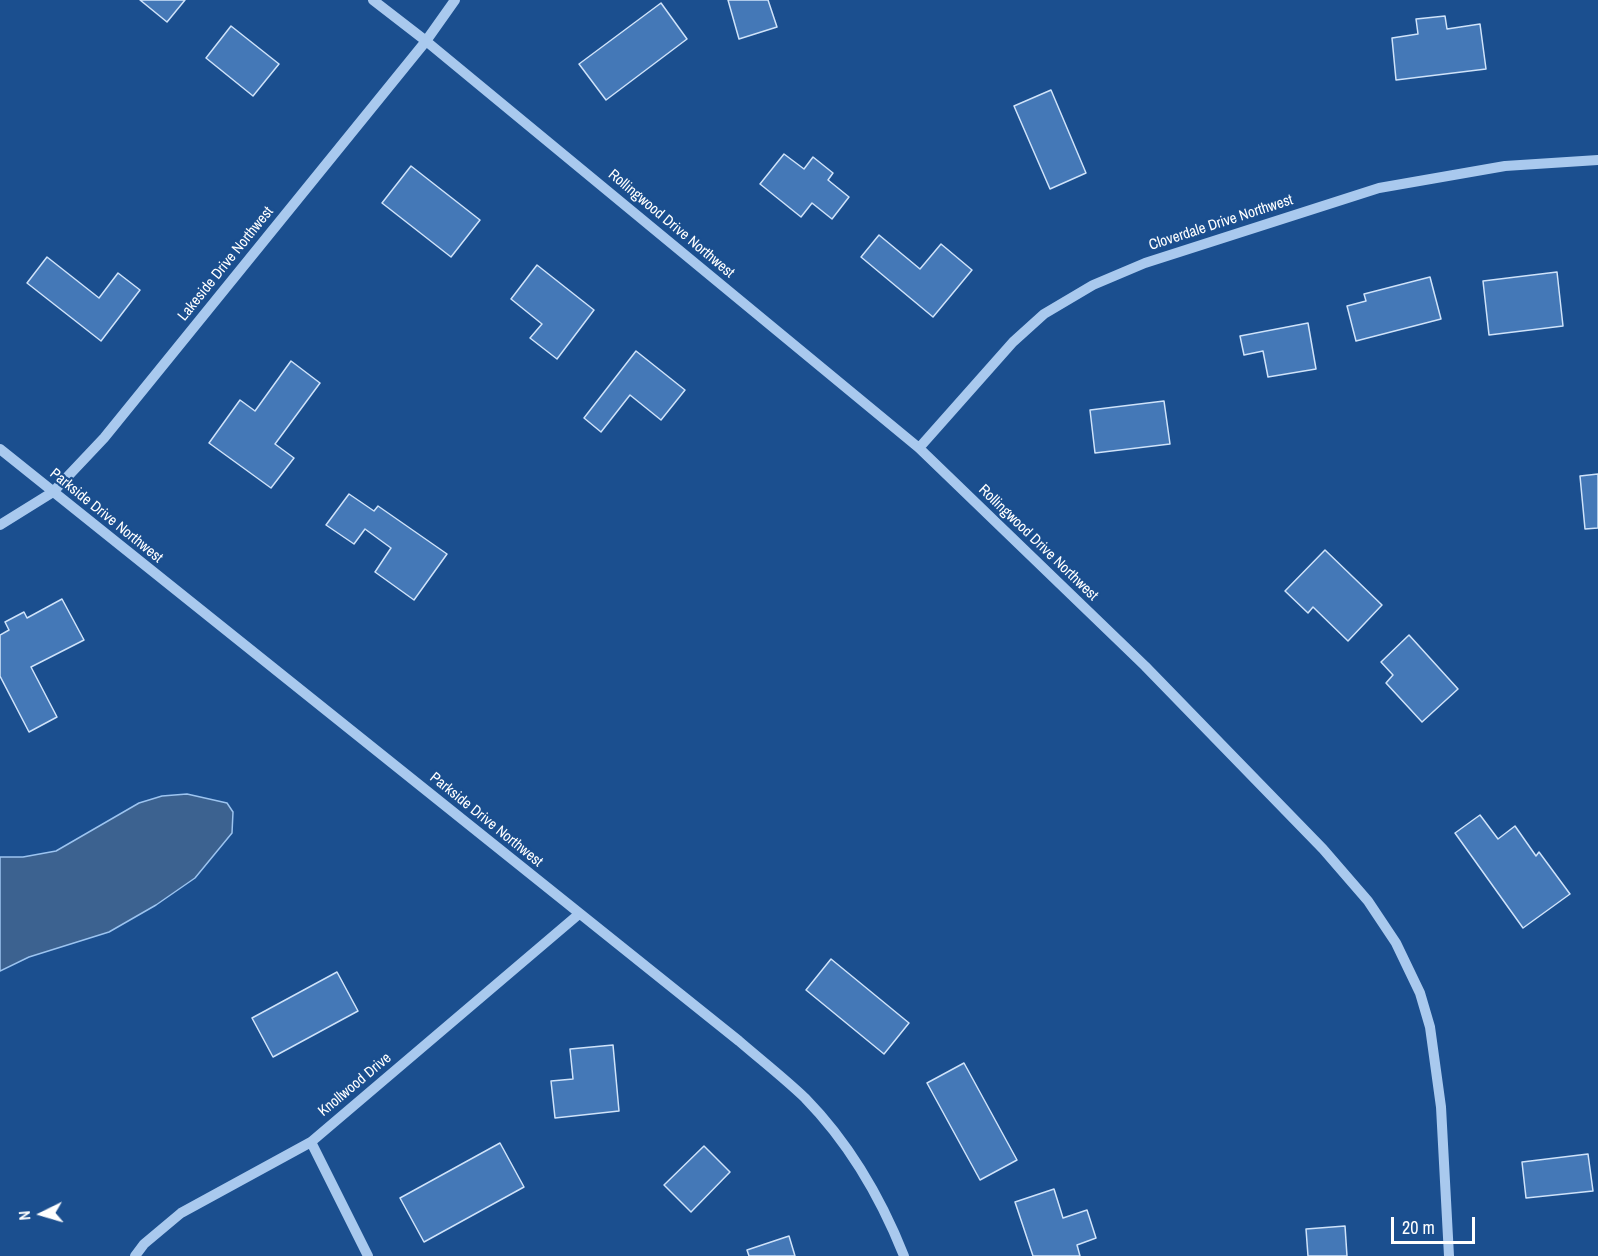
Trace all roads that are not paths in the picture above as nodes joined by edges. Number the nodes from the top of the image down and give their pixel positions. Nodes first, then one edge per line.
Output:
1 (373, 0) edge
2 (455, 0) edge
3 (426, 41) junction
4 (1598, 160) edge
5 (919, 448) junction
6 (0, 449) edge
7 (53, 492) junction
8 (0, 525) edge
9 (579, 914) junction
10 (311, 1142) junction
11 (135, 1256) edge
12 (368, 1256) edge
13 (904, 1256) edge
14 (1449, 1256) edge

1 - 3 street, Rollingwood Drive Northwest
2 - 3 street, Lakeside Drive Northwest
3 - 5 street, Rollingwood Drive Northwest
3 - 7 street, Lakeside Drive Northwest
4 - 5 street, Cloverdale Drive Northwest
5 - 14 street, Rollingwood Drive Northwest
6 - 7 street, Parkside Drive Northwest
7 - 8 street, Lakeside Drive Northwest
7 - 9 street, Parkside Drive Northwest
9 - 10 street, Knollwood Drive
9 - 13 street, Parkside Drive Northwest
10 - 11 street, Knollwood Drive
10 - 12 street

